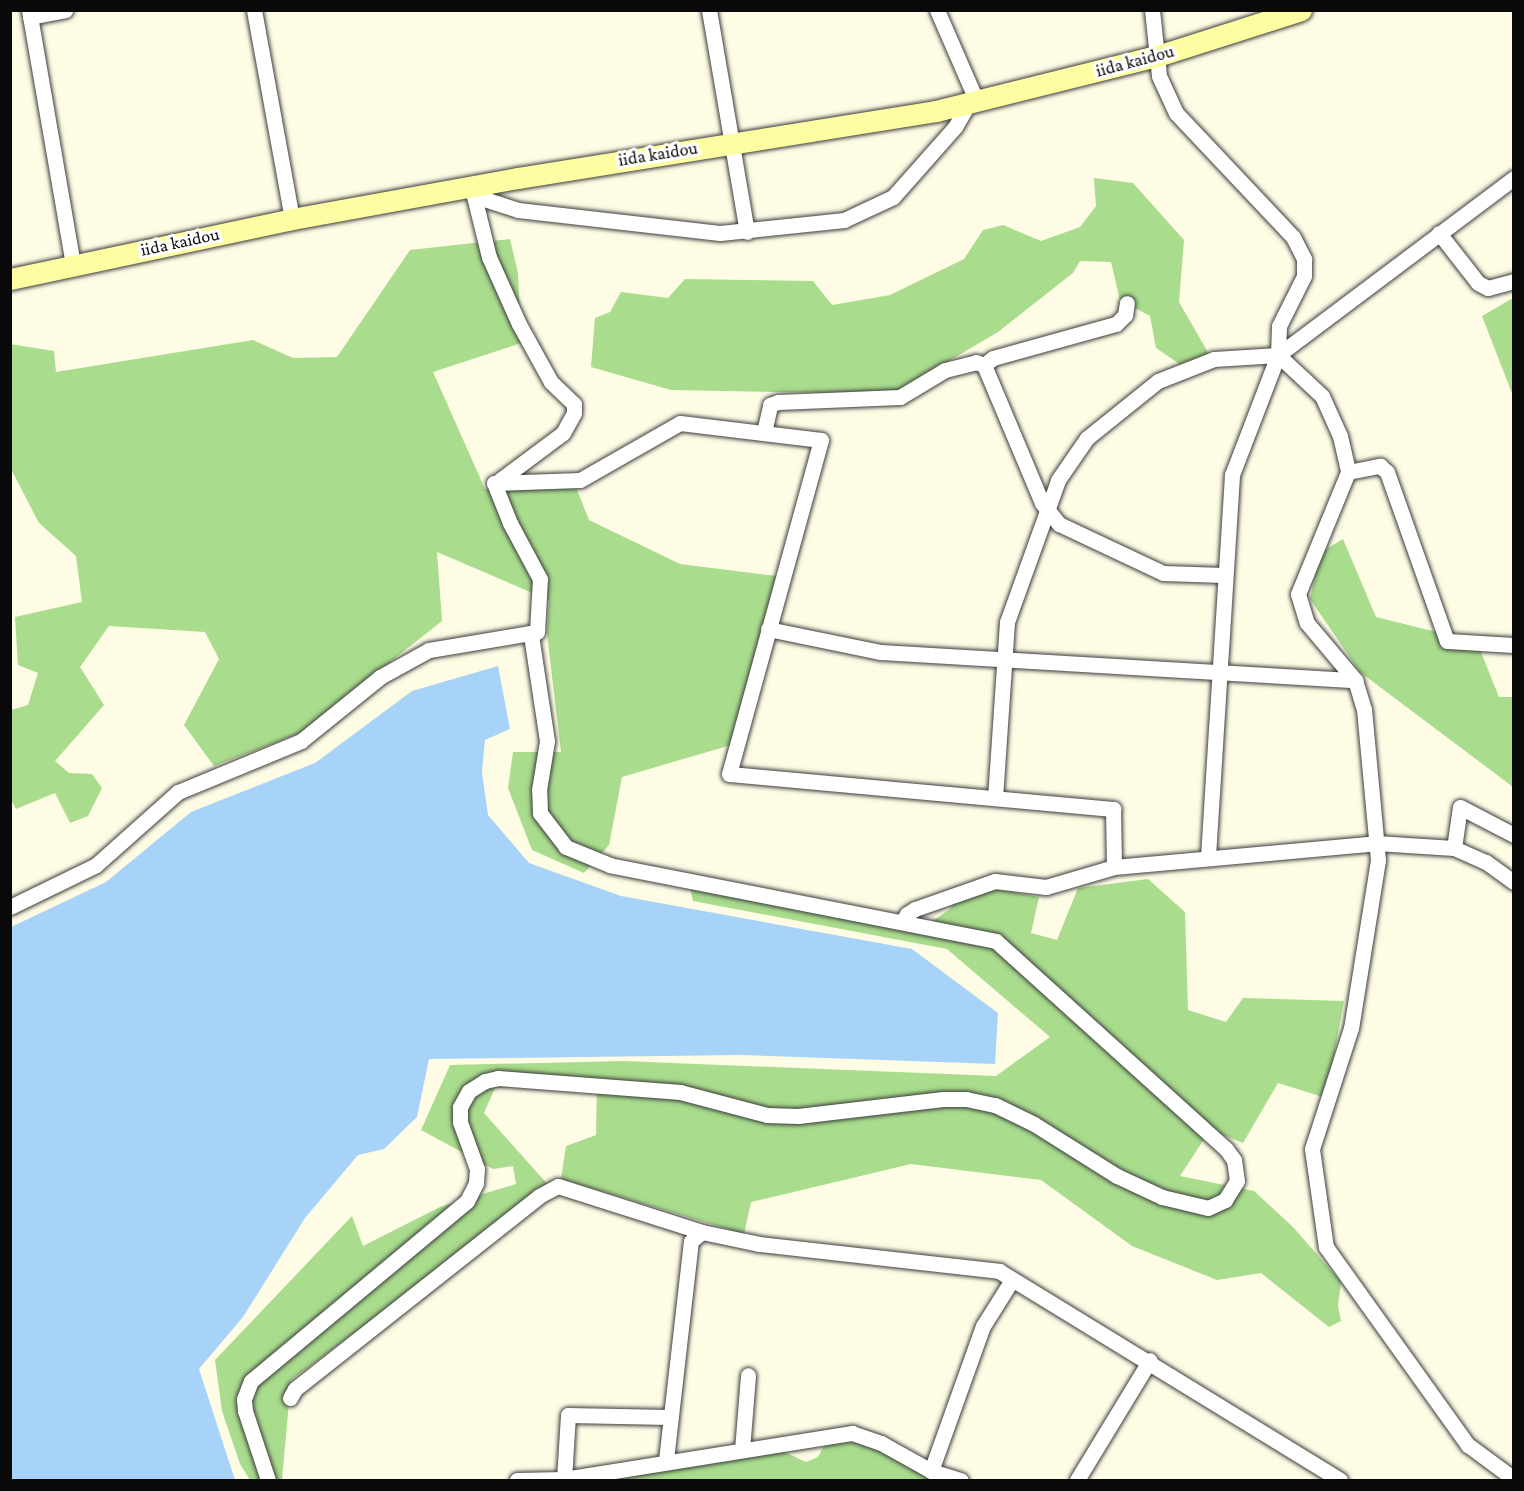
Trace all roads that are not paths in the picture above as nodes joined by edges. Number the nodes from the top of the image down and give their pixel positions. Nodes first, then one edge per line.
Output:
1 (65, 10) edge
2 (254, 10) edge
3 (709, 10) edge
4 (937, 10) edge
5 (1152, 10) edge
6 (1301, 10) edge
7 (30, 14) edge
8 (1157, 56) junction
9 (973, 102) junction
10 (730, 143) junction
11 (1514, 178) edge
12 (473, 191) junction
13 (292, 219) junction
14 (747, 232) junction
15 (1439, 233) junction
16 (74, 264) junction
17 (10, 279) edge
18 (1514, 281) edge
19 (1127, 303) dead end
20 (1278, 355) junction
21 (984, 365) junction
22 (764, 432) junction
23 (1348, 472) junction
24 (494, 483) junction
25 (1048, 513) junction
26 (1224, 575) junction
27 (768, 629) junction
28 (531, 635) junction
29 (1514, 645) edge
30 (1004, 662) junction
31 (1219, 673) junction
32 (1355, 680) junction
33 (996, 798) junction
34 (1514, 835) edge
35 (1376, 843) junction
36 (1454, 848) junction
37 (1208, 856) junction
38 (1114, 867) junction
39 (1512, 876) edge
40 (10, 907) edge
41 (903, 921) junction
42 (702, 1232) junction
43 (1012, 1280) junction
44 (1150, 1360) junction
45 (748, 1376) dead end
46 (290, 1398) dead end
47 (669, 1417) junction
48 (742, 1450) junction
49 (666, 1460) junction
50 (931, 1471) junction
51 (564, 1479) junction
52 (1514, 1479) edge
53 (268, 1480) edge
54 (517, 1480) edge
55 (961, 1480) edge
56 (1077, 1480) edge
57 (1340, 1480) edge

1 - 7 street
2 - 13 street
3 - 10 street
4 - 9 street
5 - 8 street
6 - 8 main road, iida kaidou
7 - 16 street
8 - 9 main road, iida kaidou
8 - 20 street
9 - 10 main road, iida kaidou
9 - 14 street
10 - 12 main road, iida kaidou
10 - 14 street
11 - 15 street
12 - 13 main road, iida kaidou
12 - 14 street
12 - 24 street
13 - 16 main road, iida kaidou
15 - 18 street
15 - 20 street
16 - 17 main road, iida kaidou
19 - 21 street
20 - 23 street
20 - 25 street
20 - 26 street
21 - 22 street
21 - 25 street
22 - 24 street
22 - 27 street
23 - 29 street
23 - 32 street
24 - 28 street
25 - 26 street
25 - 30 street
26 - 31 street
27 - 30 street
27 - 33 street
28 - 40 street
28 - 41 street
30 - 31 street
30 - 33 street
31 - 32 street
31 - 37 street
32 - 35 street
33 - 38 street
34 - 36 street
35 - 36 street
35 - 37 street
35 - 52 street
36 - 39 street
37 - 38 street
38 - 41 street
41 - 53 street
42 - 43 street
42 - 46 street
42 - 47 street
43 - 44 street
43 - 50 street
44 - 56 street
44 - 57 street
45 - 48 street
47 - 49 street
47 - 51 street
48 - 49 street
48 - 50 street
49 - 51 street
50 - 55 street
51 - 54 street

